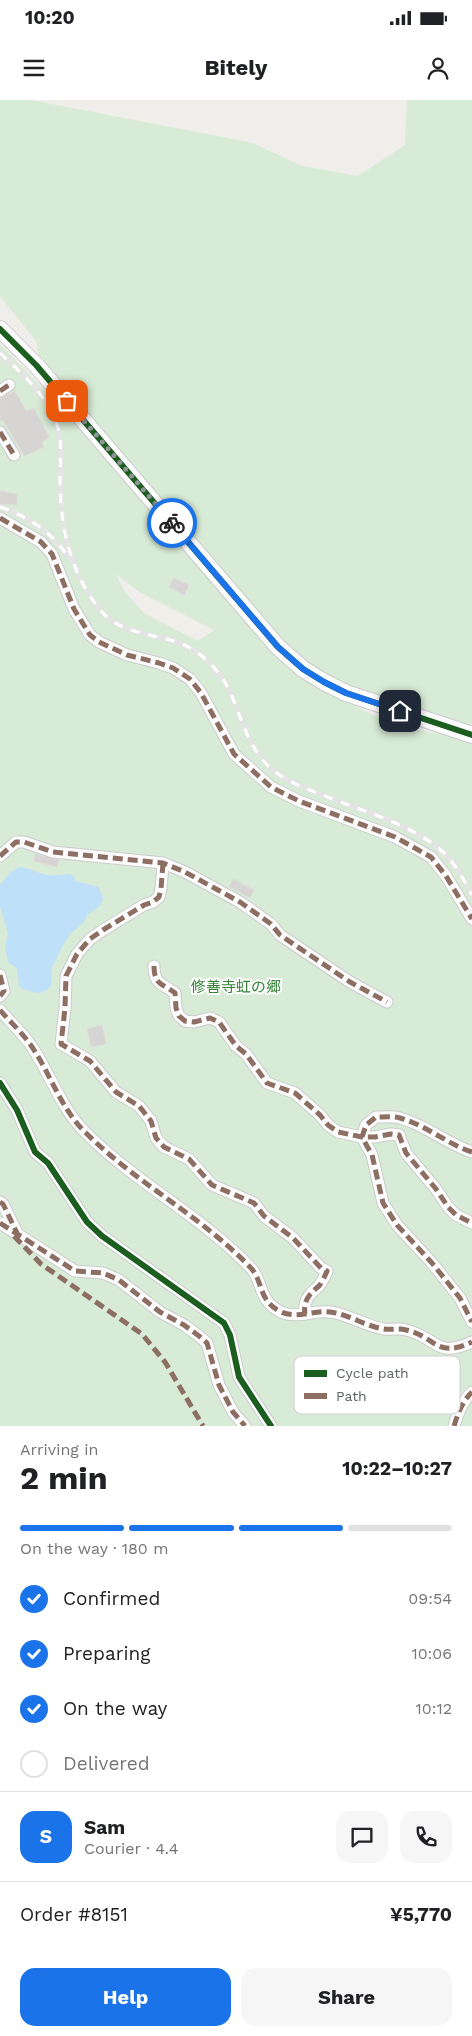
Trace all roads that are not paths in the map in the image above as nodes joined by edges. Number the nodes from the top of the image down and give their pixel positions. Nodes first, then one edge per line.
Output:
1 (0, 329) edge
2 (0, 432) edge
3 (14, 455) dead end
4 (0, 518) edge
5 (472, 735) edge
6 (0, 856) edge
7 (163, 864) junction
8 (472, 919) edge
9 (154, 966) dead end
10 (0, 975) edge
11 (0, 996) edge
12 (387, 1002) dead end
13 (0, 1010) edge
14 (0, 1083) edge
15 (362, 1137) junction
16 (472, 1152) edge
17 (0, 1202) edge
18 (0, 1223) edge
19 (472, 1223) edge
20 (17, 1233) junction
21 (305, 1314) junction
22 (472, 1322) edge
23 (472, 1342) edge
24 (472, 1392) edge
25 (460, 1408) edge
26 (245, 1426) edge
27 (271, 1426) edge

1 - 5 street
2 - 3 street
4 - 8 street
6 - 7 street
7 - 12 street
7 - 21 street
9 - 15 street
10 - 11 street
13 - 21 street
14 - 27 street
15 - 16 street
15 - 19 street
15 - 22 street
17 - 20 street
18 - 20 street
20 - 26 street
21 - 23 street
24 - 25 street

